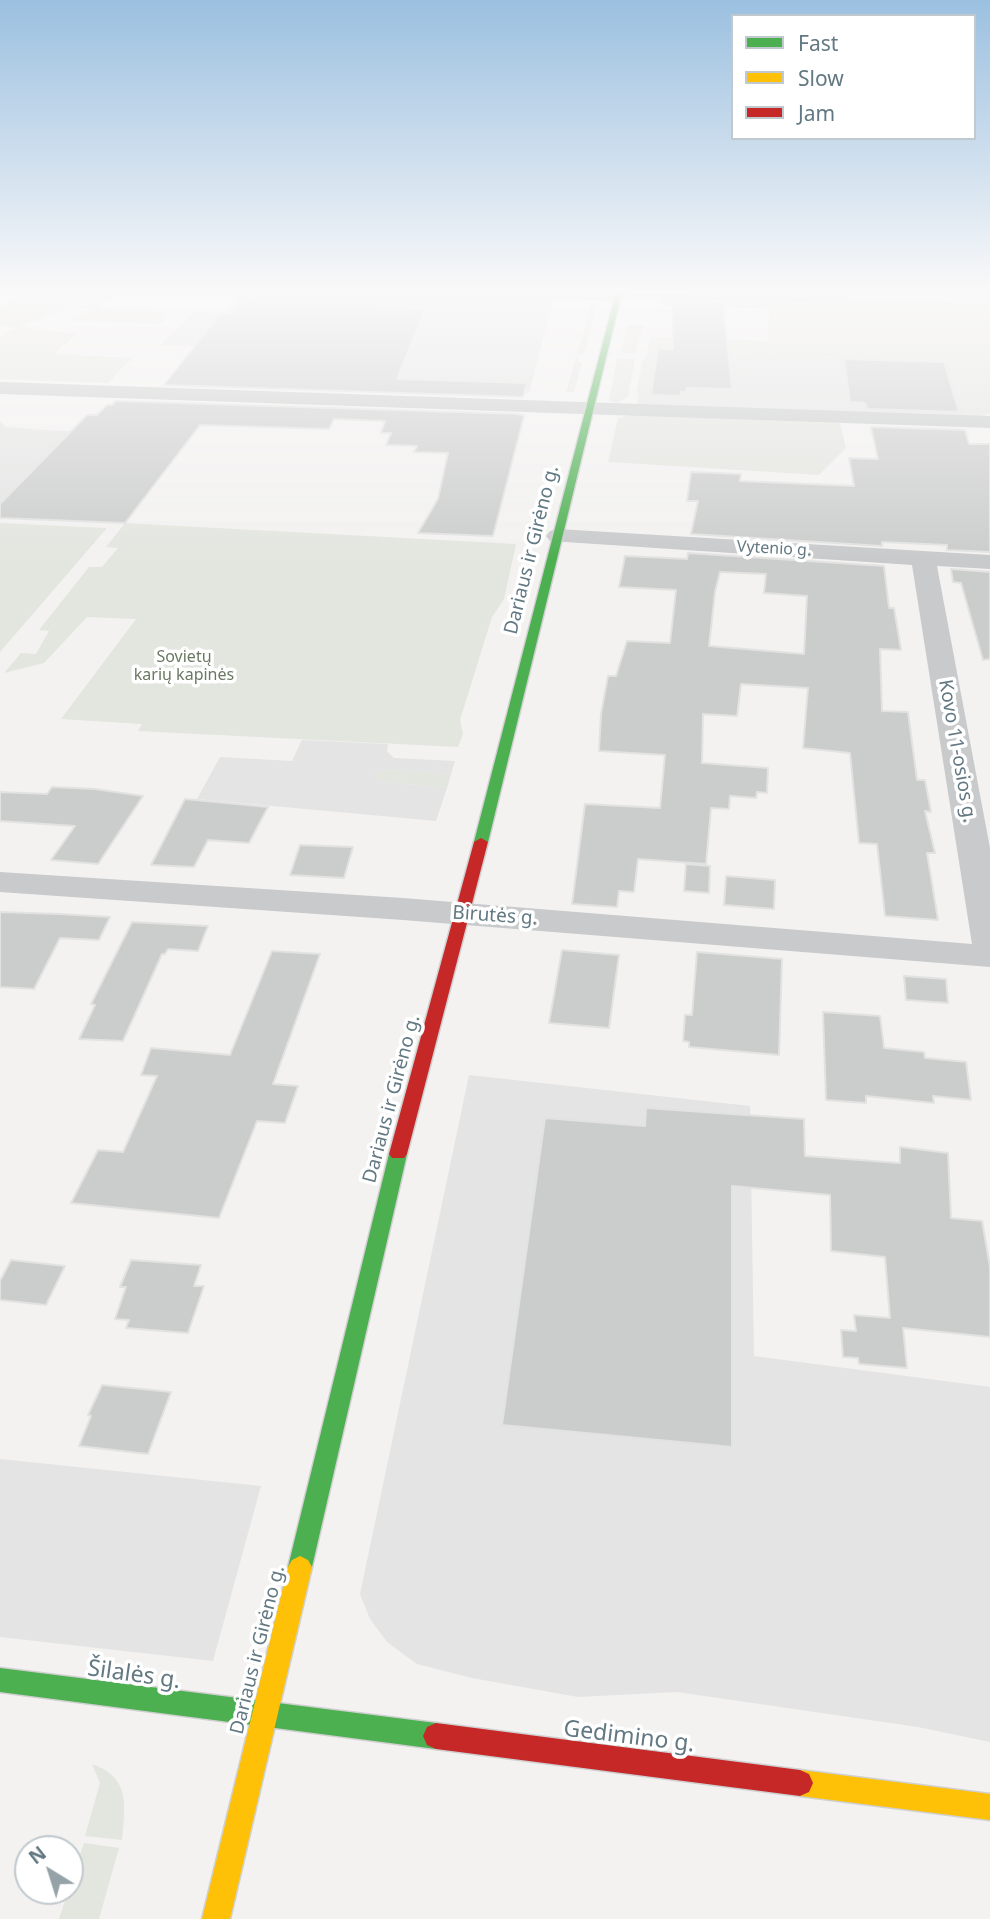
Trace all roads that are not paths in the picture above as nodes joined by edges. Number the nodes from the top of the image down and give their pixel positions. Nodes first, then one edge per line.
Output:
1 (596, 382) edge
2 (0, 388) edge
3 (590, 407) junction
4 (990, 422) edge
5 (558, 536) junction
6 (923, 558) junction
7 (990, 562) edge
8 (0, 882) edge
9 (463, 914) junction
10 (990, 944) edge
11 (990, 956) edge
12 (0, 1680) edge
13 (263, 1715) junction
14 (990, 1807) edge
15 (216, 1919) edge

1 - 3 main road, Dariaus ir Girėno g.
2 - 3 street
3 - 4 street
3 - 5 main road, Dariaus ir Girėno g.
5 - 6 street, Vytenio g.
5 - 9 main road, Dariaus ir Girėno g.
6 - 7 street, Vytenio g.
6 - 10 street, Kovo 11-osios g.
8 - 9 street, Birutės g.
9 - 11 street, Birutės g.
9 - 13 main road, Dariaus ir Girėno g.
12 - 13 main road, Šilalės g.
13 - 14 main road, Gedimino g.
13 - 15 main road, Dariaus ir Girėno g.

